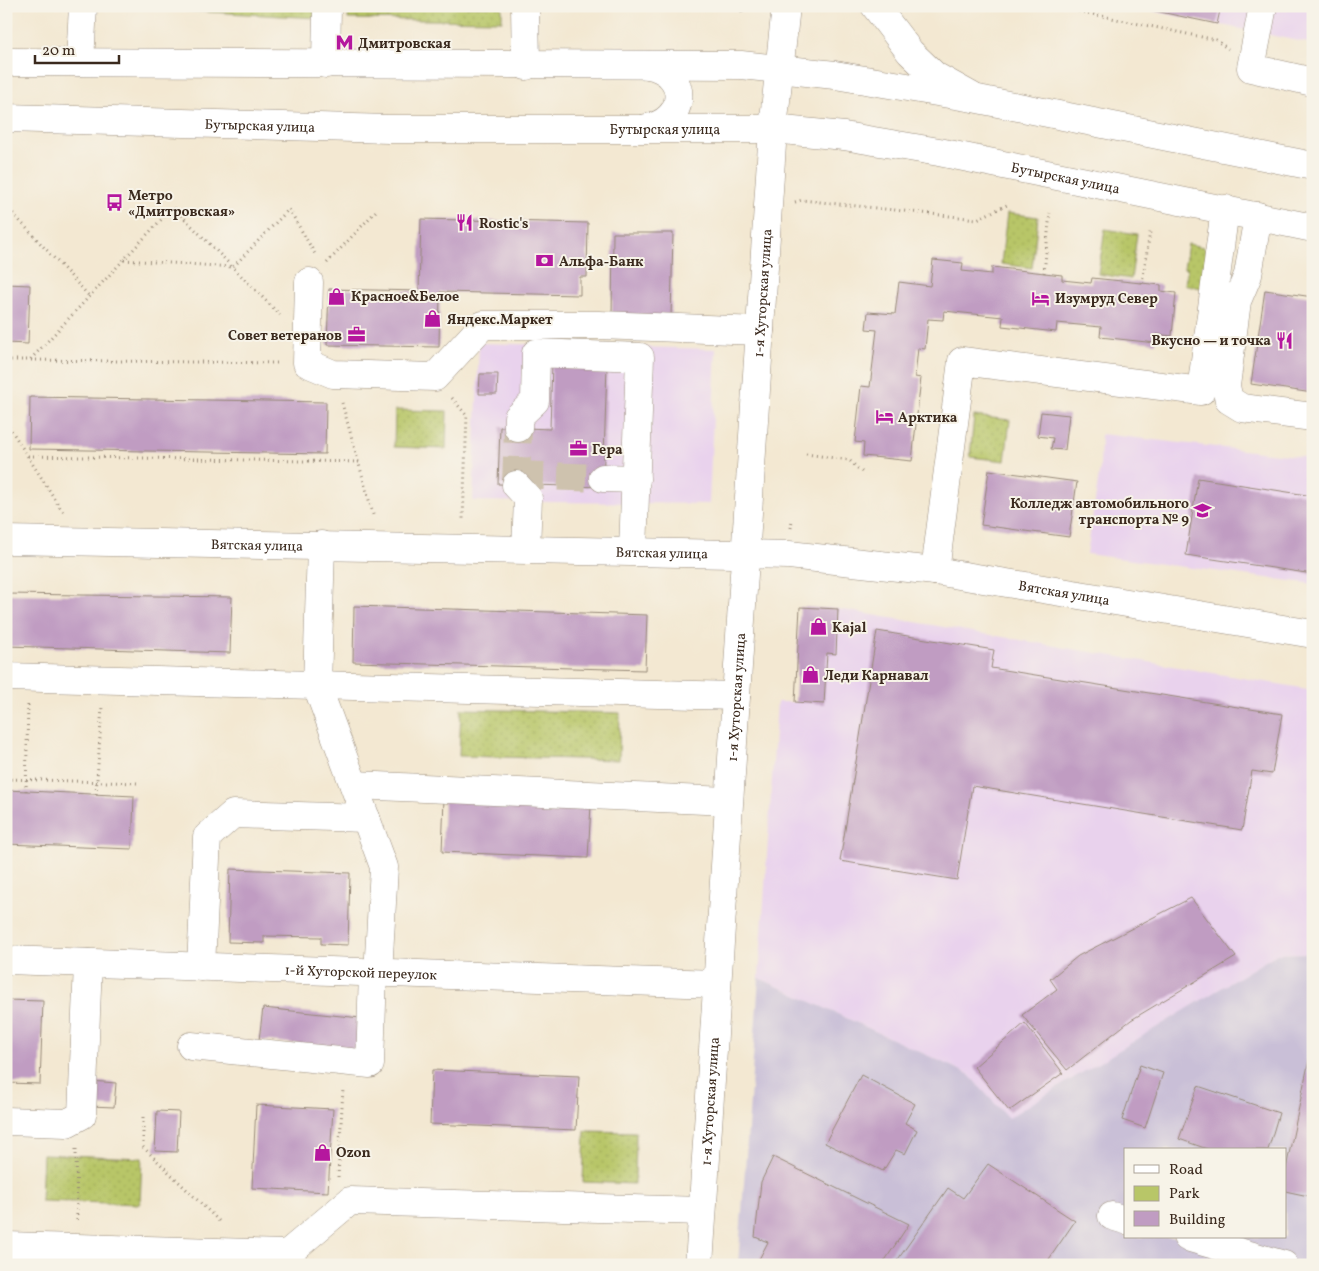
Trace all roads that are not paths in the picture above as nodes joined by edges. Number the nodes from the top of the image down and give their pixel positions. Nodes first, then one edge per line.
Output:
1 (83, 6) edge
2 (327, 6) edge
3 (525, 6) edge
4 (786, 6) edge
5 (875, 6) edge
6 (1263, 6) edge
7 (6, 62) edge
8 (80, 62) junction
9 (326, 64) junction
10 (648, 65) junction
11 (526, 66) junction
12 (778, 68) junction
13 (1313, 82) edge
14 (973, 98) junction
15 (6, 118) edge
16 (646, 128) junction
17 (774, 129) junction
18 (1313, 166) edge
19 (1224, 209) junction
20 (1258, 216) junction
21 (1313, 228) edge
22 (316, 275) road end
23 (1248, 275) junction
24 (760, 331) junction
25 (1313, 400) edge
26 (1313, 417) edge
27 (518, 428) tunnel mouth
28 (604, 478) tunnel mouth
29 (636, 479) junction
30 (516, 484) tunnel mouth
31 (6, 540) edge
32 (321, 545) junction
33 (526, 548) junction
34 (633, 551) junction
35 (744, 553) junction
36 (935, 571) junction
37 (1313, 634) edge
38 (18, 677) edge
39 (317, 686) junction
40 (736, 696) junction
41 (354, 785) junction
42 (728, 801) junction
43 (366, 818) junction
44 (6, 960) edge
45 (88, 963) junction
46 (201, 967) junction
47 (376, 973) junction
48 (716, 984) junction
49 (191, 1046) dead end
50 (6, 1121) edge
51 (702, 1211) junction
52 (1190, 1238) edge
53 (6, 1246) edge
54 (287, 1260) edge
55 (699, 1265) edge
56 (1284, 1265) edge

1 - 8 street
2 - 9 street
3 - 11 street
4 - 12 street, 1-я Хуторская улица
5 - 14 street
6 - 13 street
7 - 8 street
8 - 9 street
9 - 11 street
10 - 11 street
10 - 12 street
10 - 16 street
12 - 14 street
12 - 17 street, 1-я Хуторская улица
14 - 18 street
15 - 16 street, Бутырская улица
16 - 17 street, Бутырская улица
17 - 19 street, Бутырская улица
17 - 24 street, 1-я Хуторская улица
19 - 20 street, Бутырская улица
19 - 36 street
20 - 21 street, Бутырская улица
20 - 23 street
22 - 24 street
23 - 25 street
23 - 26 street
24 - 35 street, 1-я Хуторская улица
27 - 29 street
28 - 29 street
29 - 34 street
30 - 33 street
31 - 32 street, Вятская улица
32 - 33 street, Вятская улица
32 - 39 street
33 - 34 street, Вятская улица
34 - 35 street, Вятская улица
35 - 36 street, Вятская улица
35 - 40 street, 1-я Хуторская улица
36 - 37 street, Вятская улица
38 - 39 street
39 - 40 street
39 - 41 street
40 - 42 street, 1-я Хуторская улица
41 - 42 street
41 - 43 street
42 - 48 street, 1-я Хуторская улица
43 - 46 street
43 - 47 street
44 - 45 street, 1-й Хуторской переулок
45 - 46 street, 1-й Хуторской переулок
45 - 50 street
46 - 47 street, 1-й Хуторской переулок
47 - 48 street, 1-й Хуторской переулок
47 - 49 street
48 - 51 street, 1-я Хуторская улица
51 - 54 street
51 - 55 street, 1-я Хуторская улица
52 - 56 street
53 - 54 street

